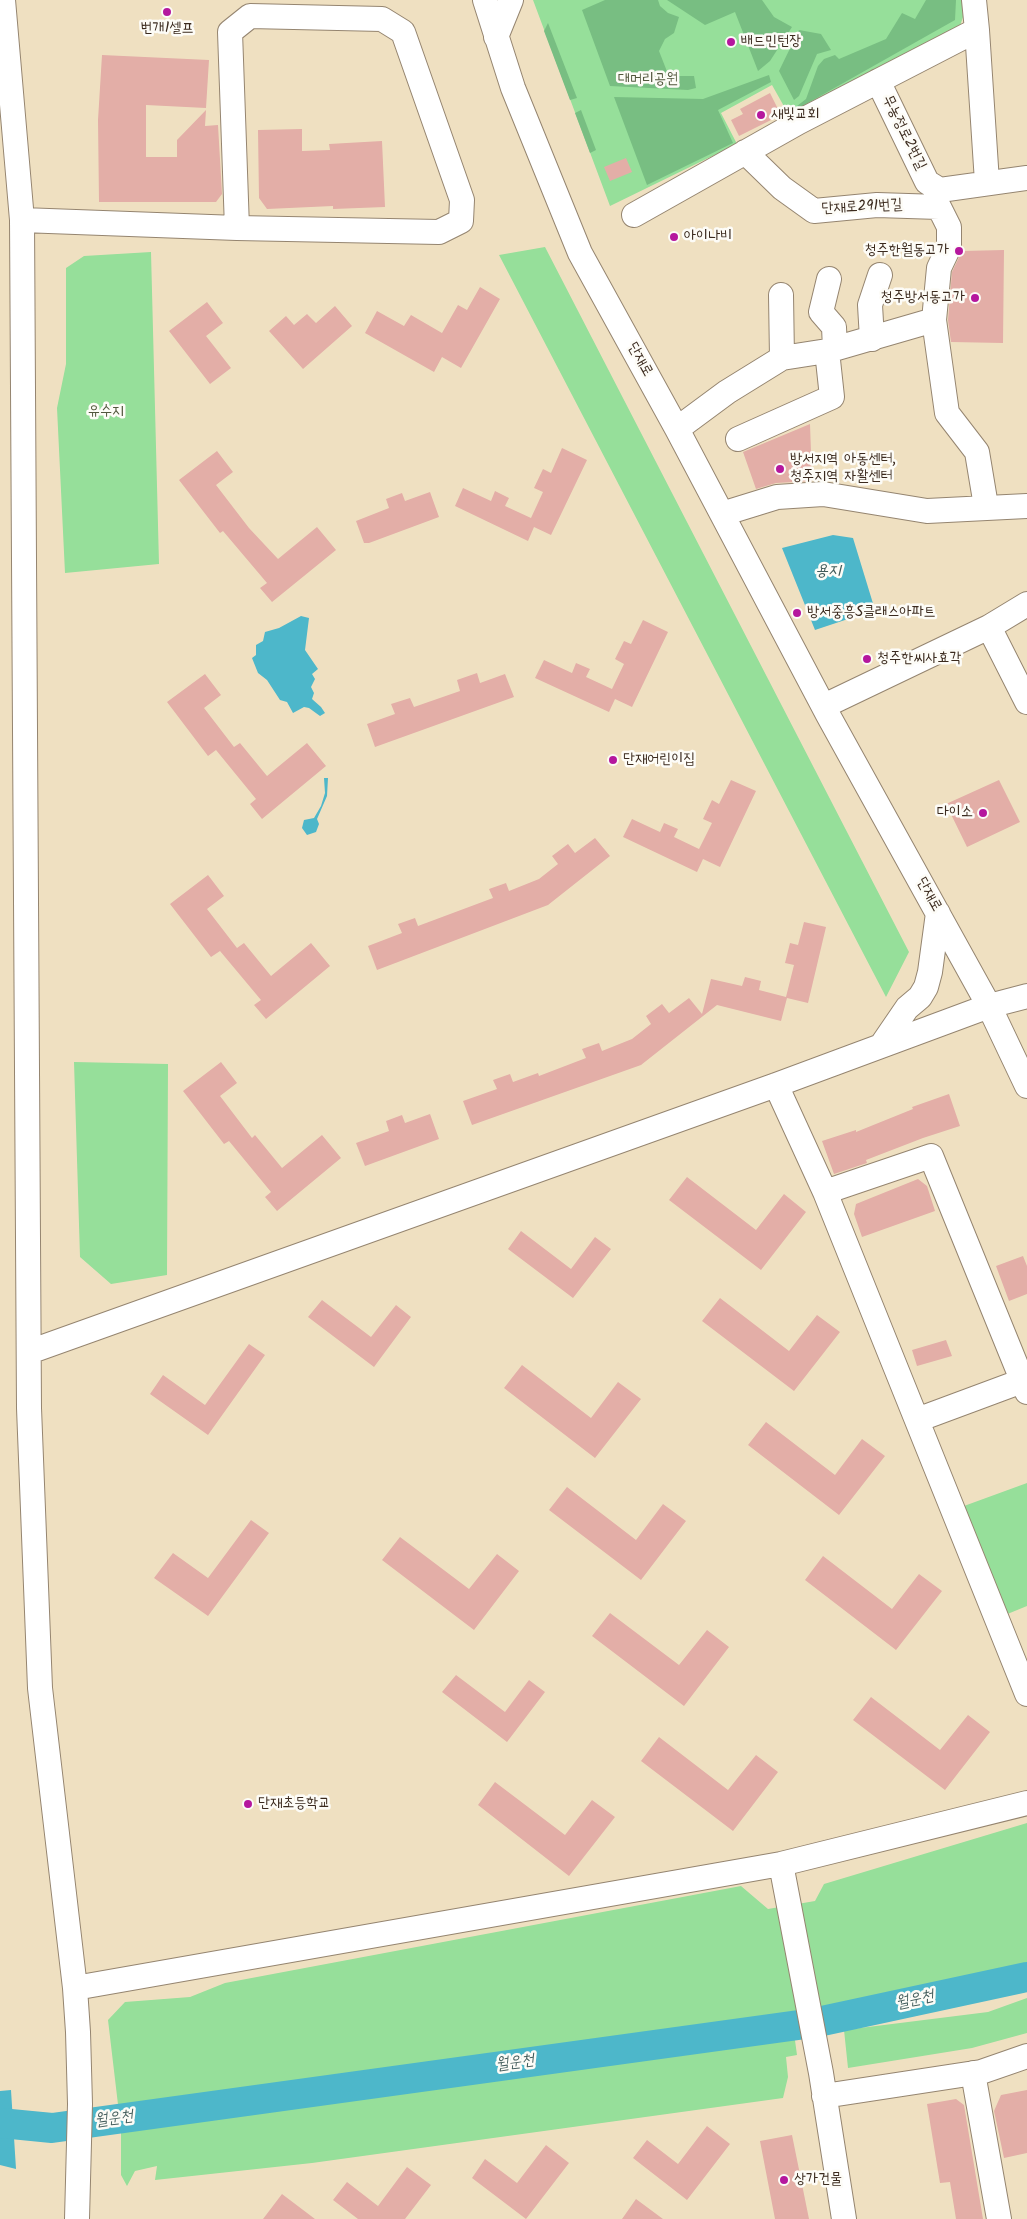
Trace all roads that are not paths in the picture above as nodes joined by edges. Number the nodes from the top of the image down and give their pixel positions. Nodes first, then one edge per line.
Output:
1 (3, 0) edge
2 (18, 0) edge
3 (485, 0) edge
4 (511, 0) edge
5 (974, 0) edge
6 (977, 30) junction
7 (6, 35) junction
8 (496, 37) junction
9 (878, 81) junction
10 (745, 152) junction
11 (1027, 178) edge
12 (987, 182) junction
13 (940, 199) junction
14 (634, 215) dead end
15 (22, 220) junction
16 (237, 228) junction
17 (880, 275) dead end
18 (829, 279) dead end
19 (780, 295) dead end
20 (934, 320) junction
21 (872, 339) junction
22 (831, 350) junction
23 (782, 358) junction
24 (677, 429) junction
25 (738, 439) dead end
26 (986, 506) junction
27 (1027, 506) edge
28 (722, 514) junction
29 (1027, 604) edge
30 (989, 627) junction
31 (1027, 702) edge
32 (824, 706) junction
33 (938, 913) junction
34 (1027, 996) edge
35 (989, 1006) junction
36 (881, 1046) junction
37 (776, 1084) junction
38 (1027, 1086) edge
39 (825, 1192) junction
40 (29, 1352) junction
41 (1025, 1387) edge
42 (917, 1420) junction
43 (1027, 1694) edge
44 (1027, 1802) edge
45 (781, 1864) junction
46 (75, 1988) junction
47 (1027, 2056) edge
48 (973, 2073) junction
49 (823, 2085) junction
50 (77, 2219) edge
51 (844, 2219) edge
52 (999, 2219) edge

1 - 7 street
2 - 7 street
3 - 8 street, 단재로
4 - 8 street
5 - 6 street
6 - 9 street, 무농정로2번길
6 - 12 street
7 - 15 street
8 - 24 street, 단재로
9 - 10 street, 무농정로2번길
9 - 13 street, 무농정로2번길
10 - 13 street, 단재로291번길
10 - 14 street
11 - 12 street
12 - 13 street
13 - 20 street
15 - 16 street
15 - 40 street
16 - 16 street
17 - 21 street
18 - 22 street
19 - 23 street
20 - 21 street
20 - 26 street
21 - 22 street
22 - 23 street
22 - 25 street
23 - 24 street
24 - 28 street, 단재로
26 - 27 street
26 - 28 street
28 - 32 street, 단재로
29 - 30 street
30 - 31 street
30 - 32 street
32 - 33 street, 단재로
33 - 35 street, 단재로
33 - 36 street
34 - 35 street
35 - 36 street
35 - 38 street, 단재로
36 - 37 street
37 - 39 street
37 - 40 street
39 - 41 street
39 - 42 street
40 - 46 street
41 - 42 street
42 - 43 street
44 - 45 street
45 - 46 street
45 - 49 street
46 - 50 street
47 - 48 street
48 - 49 street
48 - 52 street
49 - 51 street

